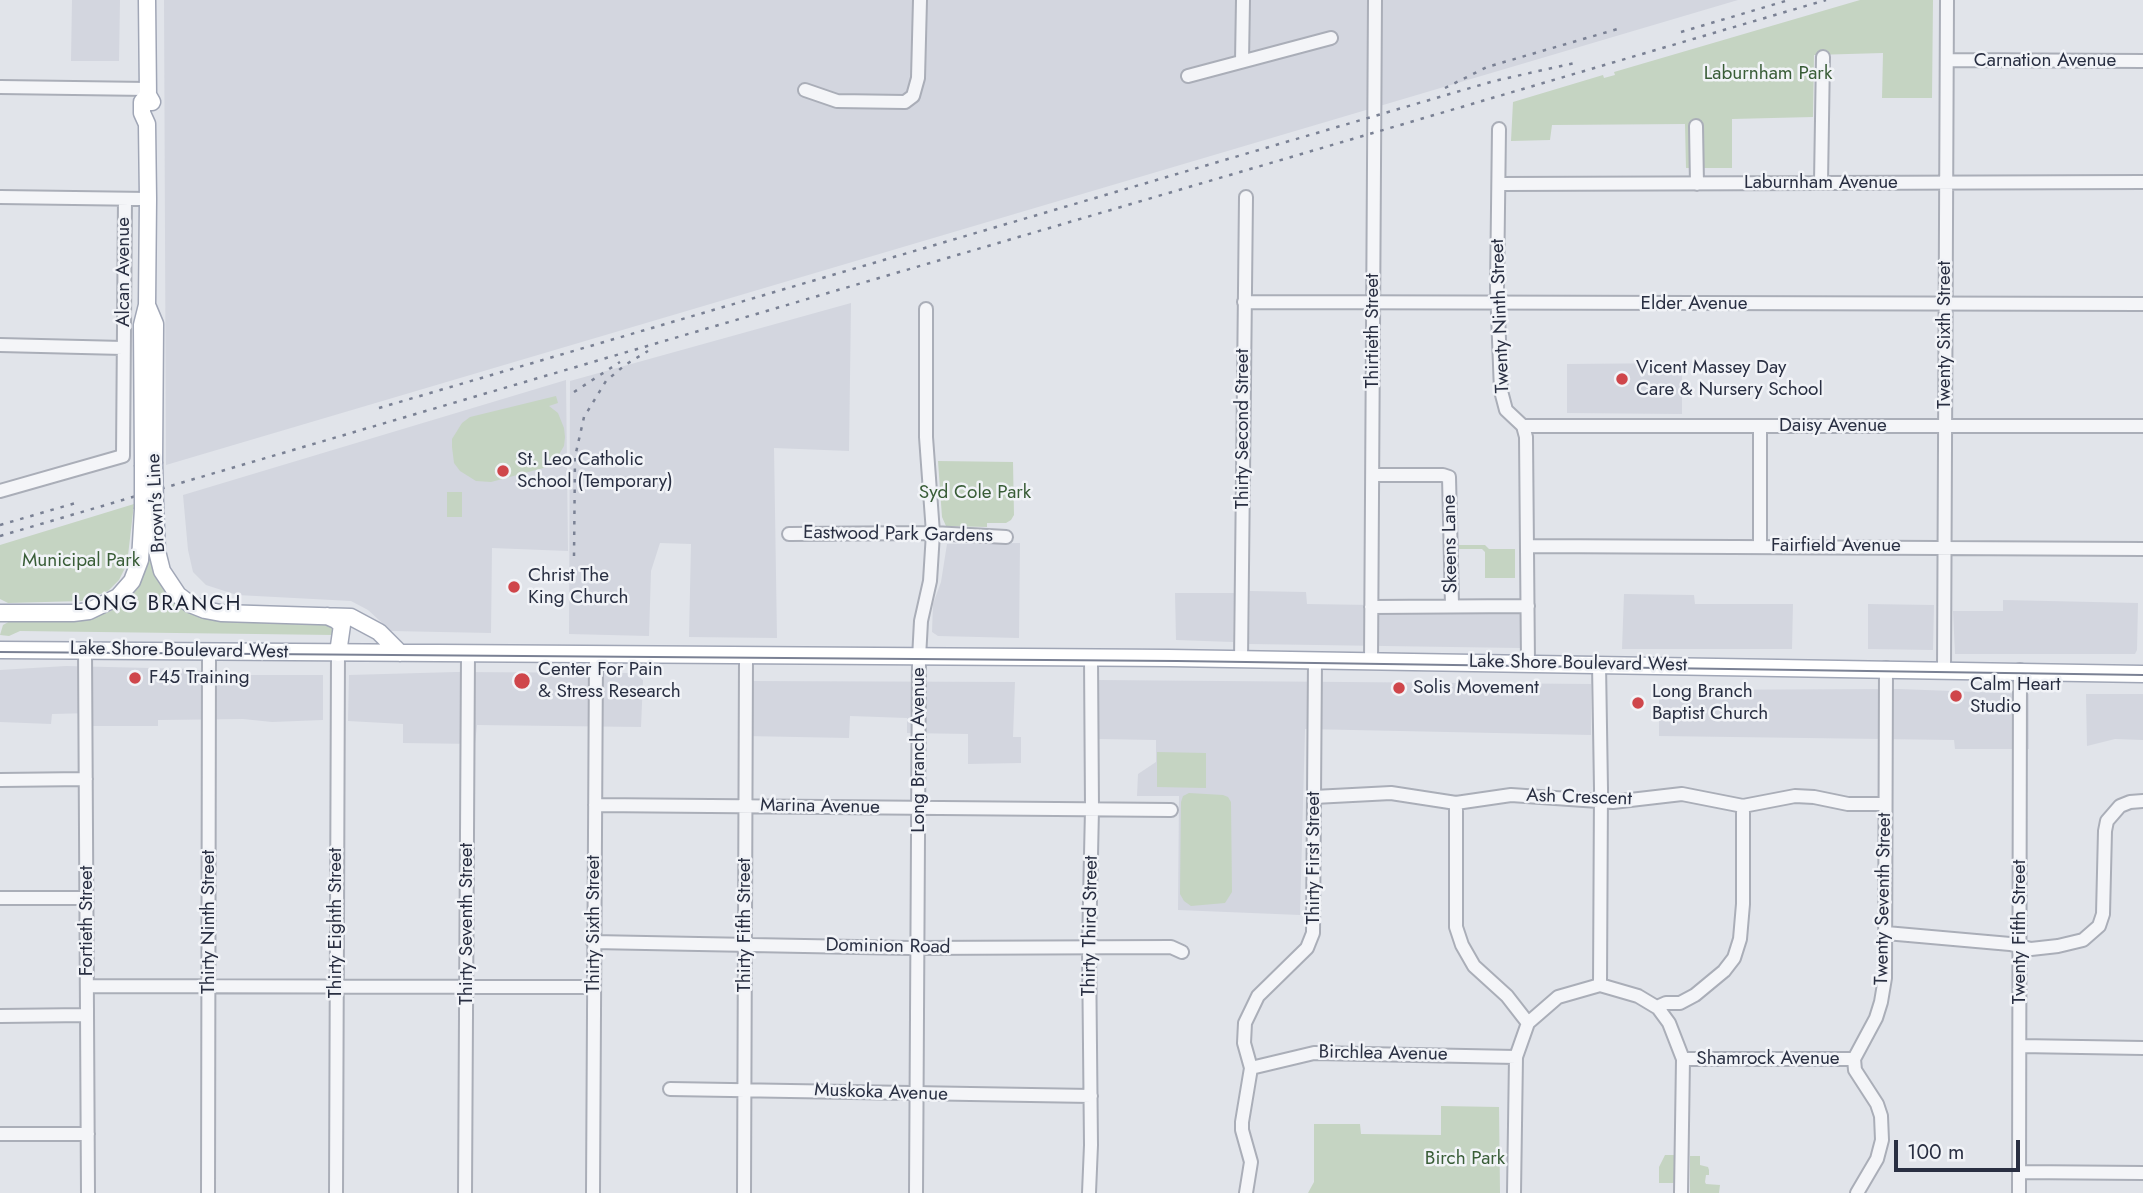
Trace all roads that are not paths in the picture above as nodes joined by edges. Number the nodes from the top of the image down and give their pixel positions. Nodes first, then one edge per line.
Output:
1 (148, 0) edge
2 (919, 0) edge
3 (1243, 0) edge
4 (1375, 0) edge
5 (1948, 0) edge
6 (1332, 38) dead end
7 (1823, 57) dead end
8 (1947, 60) junction
9 (1242, 61) junction
10 (2143, 61) edge
11 (1188, 76) dead end
12 (0, 87) edge
13 (805, 90) dead end
14 (148, 92) junction
15 (1696, 126) dead end
16 (1499, 129) dead end
17 (1821, 182) junction
18 (2143, 182) edge
19 (1945, 183) junction
20 (1499, 184) junction
21 (1697, 184) junction
22 (0, 197) edge
23 (1246, 198) dead end
24 (125, 199) junction
25 (148, 199) junction
26 (1244, 302) junction
27 (1497, 302) junction
28 (1944, 302) junction
29 (1372, 303) junction
30 (2143, 304) edge
31 (926, 309) dead end
32 (0, 345) edge
33 (123, 348) junction
34 (1945, 425) junction
35 (1523, 426) junction
36 (1760, 426) junction
37 (2143, 426) edge
38 (1373, 475) junction
39 (0, 491) edge
40 (149, 507) junction
41 (933, 533) junction
42 (789, 534) dead end
43 (1006, 537) dead end
44 (1528, 546) junction
45 (1760, 546) junction
46 (1945, 547) junction
47 (2143, 549) edge
48 (1452, 605) junction
49 (1528, 606) junction
50 (1371, 607) junction
51 (318, 614) junction
52 (3, 615) edge
53 (0, 650) edge
54 (85, 650) junction
55 (209, 651) junction
56 (338, 653) junction
57 (358, 653) junction
58 (400, 653) junction
59 (468, 654) junction
60 (603, 655) junction
61 (746, 657) junction
62 (919, 657) junction
63 (1091, 658) junction
64 (1241, 660) junction
65 (1315, 660) junction
66 (1371, 661) junction
67 (1528, 663) junction
68 (1599, 664) junction
69 (1886, 668) junction
70 (1944, 669) junction
71 (2020, 670) junction
72 (2143, 674) edge
73 (86, 779) junction
74 (0, 780) edge
75 (1314, 797) junction
76 (2143, 801) edge
77 (1601, 802) junction
78 (1456, 803) junction
79 (1885, 804) junction
80 (595, 805) junction
81 (746, 805) junction
82 (1743, 806) junction
83 (919, 809) junction
84 (1092, 809) junction
85 (1171, 810) dead end
86 (0, 898) edge
87 (87, 898) junction
88 (1885, 933) junction
89 (593, 942) junction
90 (745, 944) junction
91 (2020, 946) junction
92 (1089, 947) junction
93 (917, 948) junction
94 (1182, 952) dead end
95 (1600, 985) junction
96 (88, 986) junction
97 (209, 986) junction
98 (336, 986) junction
99 (466, 986) junction
100 (594, 987) junction
101 (1680, 1003) junction
102 (1657, 1007) junction
103 (87, 1015) junction
104 (0, 1016) edge
105 (1668, 1021) junction
106 (1528, 1023) junction
107 (2020, 1046) junction
108 (2143, 1048) edge
109 (1516, 1057) junction
110 (1683, 1059) junction
111 (1854, 1059) junction
112 (1251, 1068) junction
113 (670, 1088) dead end
114 (744, 1089) junction
115 (918, 1094) junction
116 (1091, 1096) junction
117 (0, 1134) edge
118 (88, 1134) junction
119 (2019, 1172) junction
120 (2143, 1173) edge
121 (88, 1193) edge
122 (208, 1193) edge
123 (336, 1193) edge
124 (465, 1193) edge
125 (593, 1193) edge
126 (744, 1193) edge
127 (916, 1193) edge
128 (1090, 1193) edge
129 (1246, 1193) edge
130 (1514, 1193) edge
131 (1681, 1193) edge
132 (1857, 1193) edge
133 (2019, 1193) edge

1 - 14 main road, Brown's Line
2 - 13 street
3 - 9 street
4 - 29 street, Thirtieth Street
5 - 8 street, Twenty Sixth Street
6 - 9 street
7 - 17 street
8 - 10 street, Carnation Avenue
8 - 19 street, Twenty Sixth Street
9 - 11 street
12 - 14 street
14 - 25 main road, Brown's Line
15 - 21 street
16 - 20 street, Twenty Ninth Street
17 - 19 street, Laburnham Avenue
17 - 21 street, Laburnham Avenue
18 - 19 street, Laburnham Avenue
19 - 28 street, Twenty Sixth Street
20 - 21 street, Laburnham Avenue
20 - 27 street, Twenty Ninth Street
22 - 24 street
23 - 26 street, Thirty Second Street
24 - 25 street
24 - 33 street, Alcan Avenue
25 - 40 main road, Brown's Line, bridge
26 - 29 street, Elder Avenue
26 - 64 street, Thirty Second Street
27 - 28 street, Elder Avenue
27 - 29 street, Elder Avenue
27 - 35 street, Twenty Ninth Street
28 - 30 street, Elder Avenue
28 - 34 street, Twenty Sixth Street
29 - 38 street, Thirtieth Street
31 - 41 street, Long Branch Avenue
32 - 33 street, Alcan Avenue
33 - 39 street
34 - 36 street, Daisy Avenue
34 - 37 street, Daisy Avenue
34 - 46 street, Twenty Sixth Street
35 - 36 street, Daisy Avenue
35 - 44 street
36 - 45 street
38 - 48 street, Skeens Lane
38 - 50 street, Thirtieth Street
40 - 51 main road, Brown's Line
40 - 52 main road, Brown's Line
41 - 42 street, Eastwood Park Gardens
41 - 43 street, Eastwood Park Gardens
41 - 62 street, Long Branch Avenue
44 - 45 street, Fairfield Avenue
44 - 49 street
45 - 46 street, Fairfield Avenue
46 - 47 street, Fairfield Avenue
46 - 70 street, Twenty Sixth Street
48 - 49 street, Skeens Lane
48 - 50 street, Skeens Lane
49 - 67 street
50 - 66 street, Thirtieth Street
51 - 56 main road
51 - 58 main road, Brown's Line
53 - 54 main road, Lake Shore Boulevard West
54 - 55 main road, Lake Shore Boulevard West
54 - 73 street, Fortieth Street
55 - 56 main road, Lake Shore Boulevard West
55 - 97 street, Thirty Ninth Street
56 - 57 main road, Lake Shore Boulevard West
56 - 98 street, Thirty Eighth Street
57 - 58 main road, Lake Shore Boulevard West
57 - 59 main road, Lake Shore Boulevard West
58 - 59 main road, Lake Shore Boulevard West
59 - 60 main road, Lake Shore Boulevard West
59 - 99 street, Thirty Seventh Street
60 - 61 main road, Lake Shore Boulevard West
60 - 80 street, Thirty Sixth Street
61 - 62 main road, Lake Shore Boulevard West
61 - 81 street, Thirty Fifth Street
62 - 63 main road, Lake Shore Boulevard West
62 - 83 street, Long Branch Avenue
63 - 64 main road, Lake Shore Boulevard West
63 - 84 street, Thirty Third Street
64 - 65 main road, Lake Shore Boulevard West
65 - 66 main road, Lake Shore Boulevard West
65 - 75 street, Thirty First Street
66 - 67 main road, Lake Shore Boulevard West
67 - 68 main road, Lake Shore Boulevard West
68 - 69 main road, Lake Shore Boulevard West
68 - 77 street
69 - 70 main road, Lake Shore Boulevard West
69 - 79 street, Twenty Seventh Street
70 - 71 main road, Lake Shore Boulevard West
71 - 72 main road, Lake Shore Boulevard West
71 - 91 street, Twenty Fifth Street
73 - 74 street
73 - 87 street, Fortieth Street
75 - 78 street, Ash Crescent
75 - 112 street, Thirty First Street
76 - 91 street
77 - 78 street, Ash Crescent
77 - 82 street, Ash Crescent
77 - 95 street
78 - 106 street
79 - 82 street, Ash Crescent
79 - 88 street, Twenty Seventh Street
80 - 81 street, Marina Avenue
80 - 89 street, Thirty Sixth Street
81 - 83 street, Marina Avenue
81 - 90 street, Thirty Fifth Street
82 - 101 street
83 - 84 street, Marina Avenue
83 - 93 street, Long Branch Avenue
84 - 85 street, Marina Avenue
84 - 92 street, Thirty Third Street
86 - 87 street
87 - 96 street, Fortieth Street
88 - 91 street
88 - 111 street, Twenty Seventh Street
89 - 90 street, Dominion Road
89 - 100 street, Thirty Sixth Street
90 - 93 street, Dominion Road
90 - 114 street, Thirty Fifth Street
91 - 107 street, Twenty Fifth Street
92 - 93 street, Dominion Road
92 - 94 street, Dominion Road
92 - 116 street, Thirty Third Street
93 - 115 street, Long Branch Avenue
95 - 102 street
95 - 106 street
96 - 97 street
96 - 103 street, Fortieth Street
97 - 98 street
97 - 122 street, Thirty Ninth Street
98 - 99 street
98 - 123 street, Thirty Eighth Street
99 - 100 street
99 - 124 street, Thirty Seventh Street
100 - 125 street, Thirty Sixth Street
101 - 102 street
101 - 105 street
102 - 105 street
103 - 104 street
103 - 118 street, Fortieth Street
105 - 110 street
106 - 109 street
107 - 108 street
107 - 119 street, Twenty Fifth Street
109 - 112 street, Birchlea Avenue
109 - 130 street
110 - 111 street, Shamrock Avenue
110 - 131 street
111 - 132 street
112 - 129 street, Thirty First Street
113 - 114 street, Muskoka Avenue
114 - 115 street, Muskoka Avenue
114 - 126 street, Thirty Fifth Street
115 - 116 street, Muskoka Avenue
115 - 127 street, Long Branch Avenue
116 - 128 street, Thirty Third Street
117 - 118 street
118 - 121 street, Fortieth Street
119 - 120 street
119 - 133 street, Twenty Fifth Street

